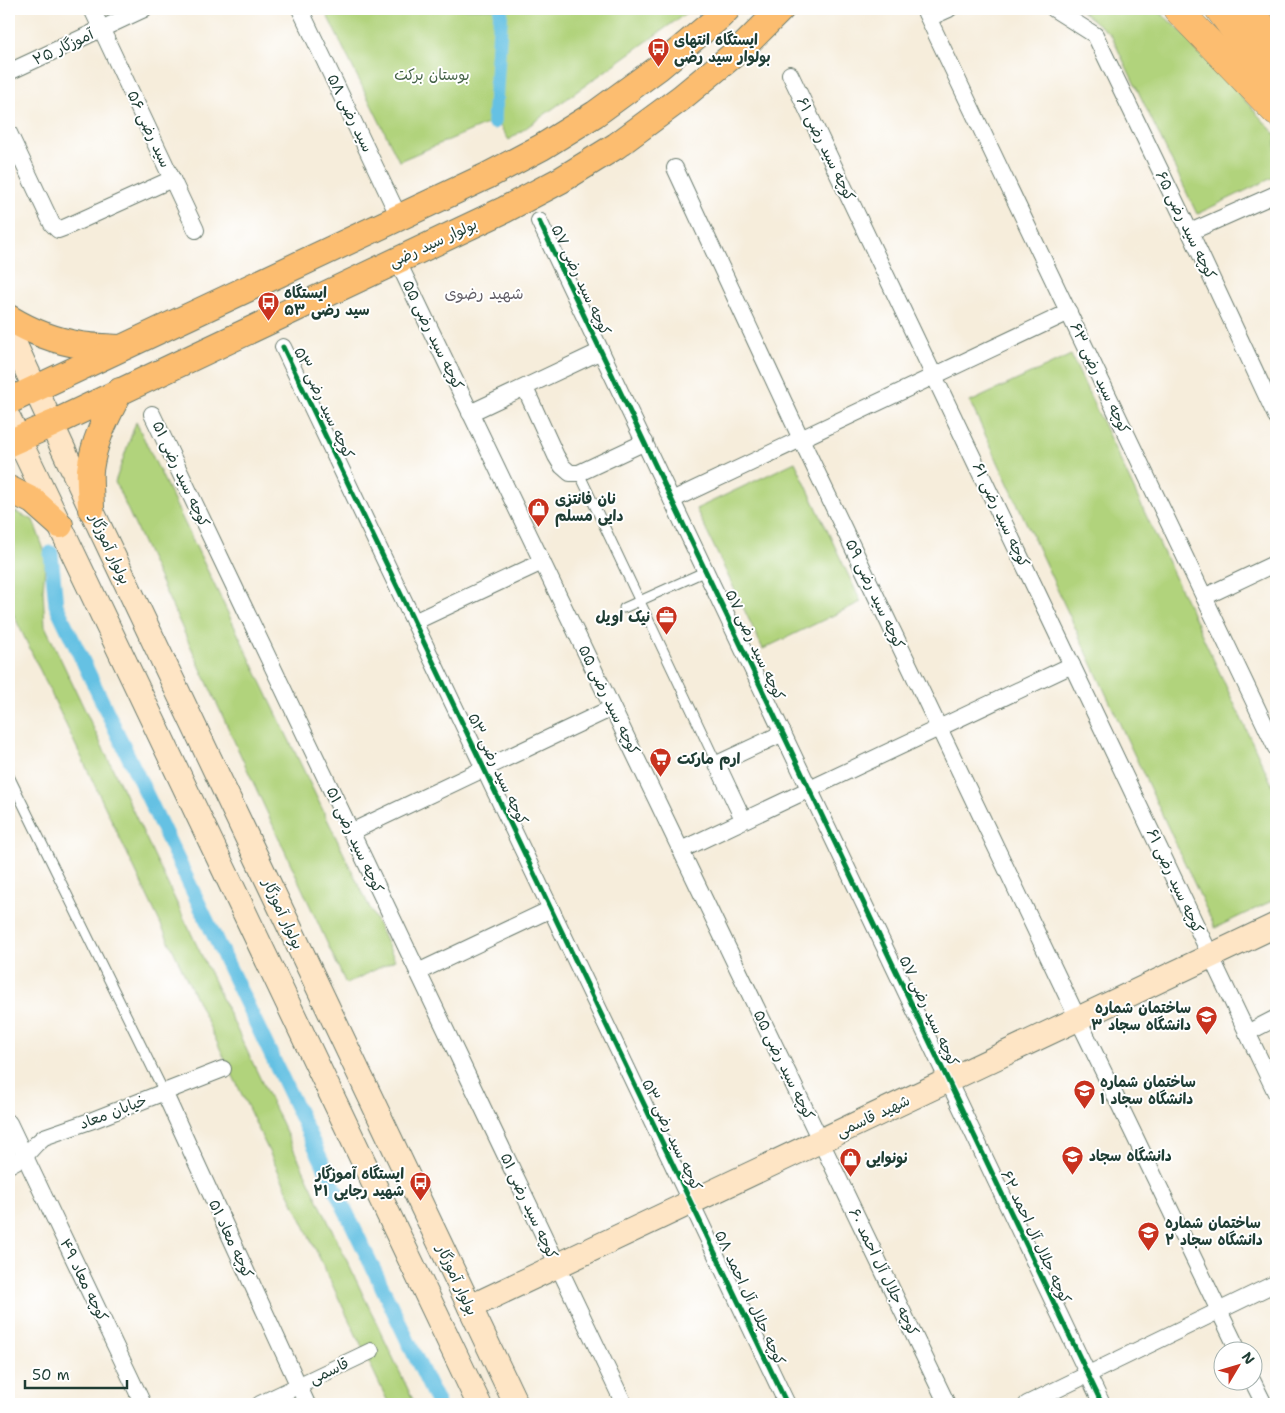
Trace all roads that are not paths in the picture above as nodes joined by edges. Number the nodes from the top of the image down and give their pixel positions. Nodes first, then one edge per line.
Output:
1 (92, 9) edge
2 (144, 9) edge
3 (300, 9) edge
4 (727, 9) edge
5 (781, 9) edge
6 (949, 9) edge
7 (1054, 9) edge
8 (1177, 9) edge
9 (1219, 9) edge
10 (1249, 9) edge
11 (926, 14) edge
12 (101, 29) junction
13 (1276, 45) edge
14 (9, 72) edge
15 (790, 74) dead end
16 (1276, 85) edge
17 (1276, 112) edge
18 (9, 133) edge
19 (675, 168) dead end
20 (172, 179) junction
21 (1276, 194) edge
22 (399, 217) junction
23 (540, 221) dead end
24 (196, 230) dead end
25 (1190, 232) junction
26 (397, 260) junction
27 (1069, 312) junction
28 (9, 318) edge
29 (9, 332) edge
30 (283, 347) dead end
31 (121, 348) junction
32 (601, 351) junction
33 (934, 376) junction
34 (36, 388) junction
35 (525, 388) junction
36 (120, 391) junction
37 (9, 401) edge
38 (470, 413) junction
39 (152, 414) dead end
40 (1276, 416) edge
41 (52, 424) junction
42 (12, 433) edge
43 (801, 439) junction
44 (645, 442) junction
45 (579, 473) junction
46 (9, 490) edge
47 (672, 500) junction
48 (91, 509) junction
49 (60, 525) junction
50 (542, 562) junction
51 (1276, 563) edge
52 (706, 571) junction
53 (1204, 597) junction
54 (640, 601) junction
55 (624, 608) dead end
56 (414, 622) junction
57 (1072, 664) junction
58 (612, 708) junction
59 (939, 727) junction
60 (783, 733) junction
61 (1276, 748) edge
62 (717, 764) junction
63 (484, 768) junction
64 (9, 776) edge
65 (810, 788) junction
66 (743, 819) junction
67 (351, 832) junction
68 (680, 850) junction
69 (551, 910) junction
70 (1276, 925) edge
71 (1210, 956) junction
72 (418, 972) junction
73 (1276, 1018) edge
74 (1078, 1019) junction
75 (1247, 1033) junction
76 (223, 1069) dead end
77 (948, 1080) junction
78 (164, 1092) junction
79 (1276, 1093) edge
80 (9, 1123) edge
81 (820, 1141) junction
82 (25, 1156) junction
83 (9, 1165) edge
84 (690, 1202) junction
85 (557, 1265) junction
86 (1276, 1284) edge
87 (470, 1307) junction
88 (1219, 1310) junction
89 (1233, 1340) edge
90 (371, 1351) dead end
91 (1087, 1375) junction
92 (298, 1386) junction
93 (1257, 1390) edge
94 (143, 1404) edge
95 (260, 1404) edge
96 (307, 1404) edge
97 (479, 1404) edge
98 (516, 1404) edge
99 (624, 1404) edge
100 (786, 1404) edge
101 (947, 1404) edge
102 (1026, 1404) edge
103 (1102, 1404) edge
104 (1264, 1404) edge

1 - 12 street, سید رضی ۵۶
2 - 12 street, آموزگار ۲۵
3 - 22 street, سید رضی ۵۸
4 - 22 main road
5 - 26 main road, بولوار سید رضی
6 - 11 street
7 - 25 street, کوچه سید رضی ۶۵
8 - 17 highway
9 - 16 highway
10 - 13 highway
11 - 27 street, کوچه سید رضی ۶۳
12 - 14 street, آموزگار ۲۵
12 - 20 street, سید رضی ۵۶
15 - 33 street, کوچه سید رضی ۶۱
18 - 20 street
19 - 43 street, کوچه سید رضی ۵۹
20 - 24 street, سید رضی ۵۶
21 - 25 street
22 - 31 main road
23 - 32 street, کوچه سید رضی ۵۷
25 - 40 street, کوچه سید رضی ۶۵
26 - 36 main road, بولوار سید رضی
26 - 38 street, کوچه سید رضی ۵۵
27 - 33 street
27 - 53 street, کوچه سید رضی ۶۳
28 - 31 main road
29 - 34 main road
30 - 56 street, کوچه سید رضی ۵۳
31 - 34 main road
32 - 35 street
32 - 44 street, کوچه سید رضی ۵۷
33 - 43 street
33 - 57 street, کوچه سید رضی ۶۱
34 - 37 main road
34 - 41 main road, بولوار آموزگار
35 - 38 street
35 - 45 street
36 - 41 main road, بولوار سید رضی
36 - 48 main road
38 - 50 street, کوچه سید رضی ۵۵
39 - 67 street, کوچه سید رضی ۵۱
41 - 42 main road, بولوار سید رضی
41 - 48 main road, بولوار آموزگار
42 - 49 main road
43 - 47 street
43 - 59 street, کوچه سید رضی ۵۹
44 - 45 street
44 - 47 street, کوچه سید رضی ۵۷
45 - 54 lane
46 - 49 main road
47 - 52 street, کوچه سید رضی ۵۷
48 - 87 main road, بولوار آموزگار
49 - 97 main road
50 - 56 street
50 - 58 street, کوچه سید رضی ۵۵
51 - 53 street
52 - 54 lane
52 - 60 street, کوچه سید رضی ۵۷
53 - 61 street, کوچه سید رضی ۶۳
54 - 55 lane
54 - 62 lane
56 - 63 street, کوچه سید رضی ۵۳
57 - 59 street
57 - 71 street, کوچه سید رضی ۶۱
58 - 63 street
58 - 68 street, کوچه سید رضی ۵۵
59 - 65 street
59 - 74 street, کوچه سید رضی ۵۹
60 - 62 street
60 - 65 street, کوچه سید رضی ۵۷
62 - 66 street
63 - 67 street
63 - 69 street, کوچه سید رضی ۵۳
64 - 78 lane
65 - 66 street
65 - 77 street, کوچه سید رضی ۵۷
66 - 68 street
67 - 72 street, کوچه سید رضی ۵۱
68 - 81 street, کوچه سید رضی ۵۵
69 - 72 street
69 - 84 street, کوچه سید رضی ۵۳
70 - 71 main road, شهید قاسمی
71 - 74 main road, شهید قاسمی
71 - 75 street, کوچه سید رضی ۶۱
72 - 85 street, کوچه سید رضی ۵۱
73 - 75 street
74 - 77 main road, شهید قاسمی
74 - 88 street, کوچه سید رضی ۵۹
75 - 79 street, کوچه سید رضی ۶۱
76 - 78 street, خیابان معاد
77 - 81 main road, شهید قاسمی
77 - 91 street, کوچه جلال آل احمد ۶۲
78 - 82 street, خیابان معاد
78 - 92 street, کوچه معاد ۵۱
80 - 82 street, کوچه معاد ۴۹
81 - 84 main road, شهید قاسمی
81 - 101 street, کوچه جلال آل احمد ۶۰
82 - 83 street, خیابان معاد
82 - 94 street, کوچه معاد ۴۹
84 - 85 main road, شهید قاسمی
84 - 100 street, کوچه جلال آل احمد ۵۸
85 - 87 main road, شهید قاسمی
85 - 99 street, کوچه سید رضی ۵۱
86 - 88 street
87 - 98 main road, بولوار آموزگار
88 - 89 street, کوچه سید رضی ۵۹
88 - 91 street
90 - 92 street, قاسمی
91 - 102 street
91 - 103 street, کوچه جلال آل احمد ۶۲
92 - 95 street, قاسمی
92 - 96 street, کوچه معاد ۵۱
93 - 104 street

